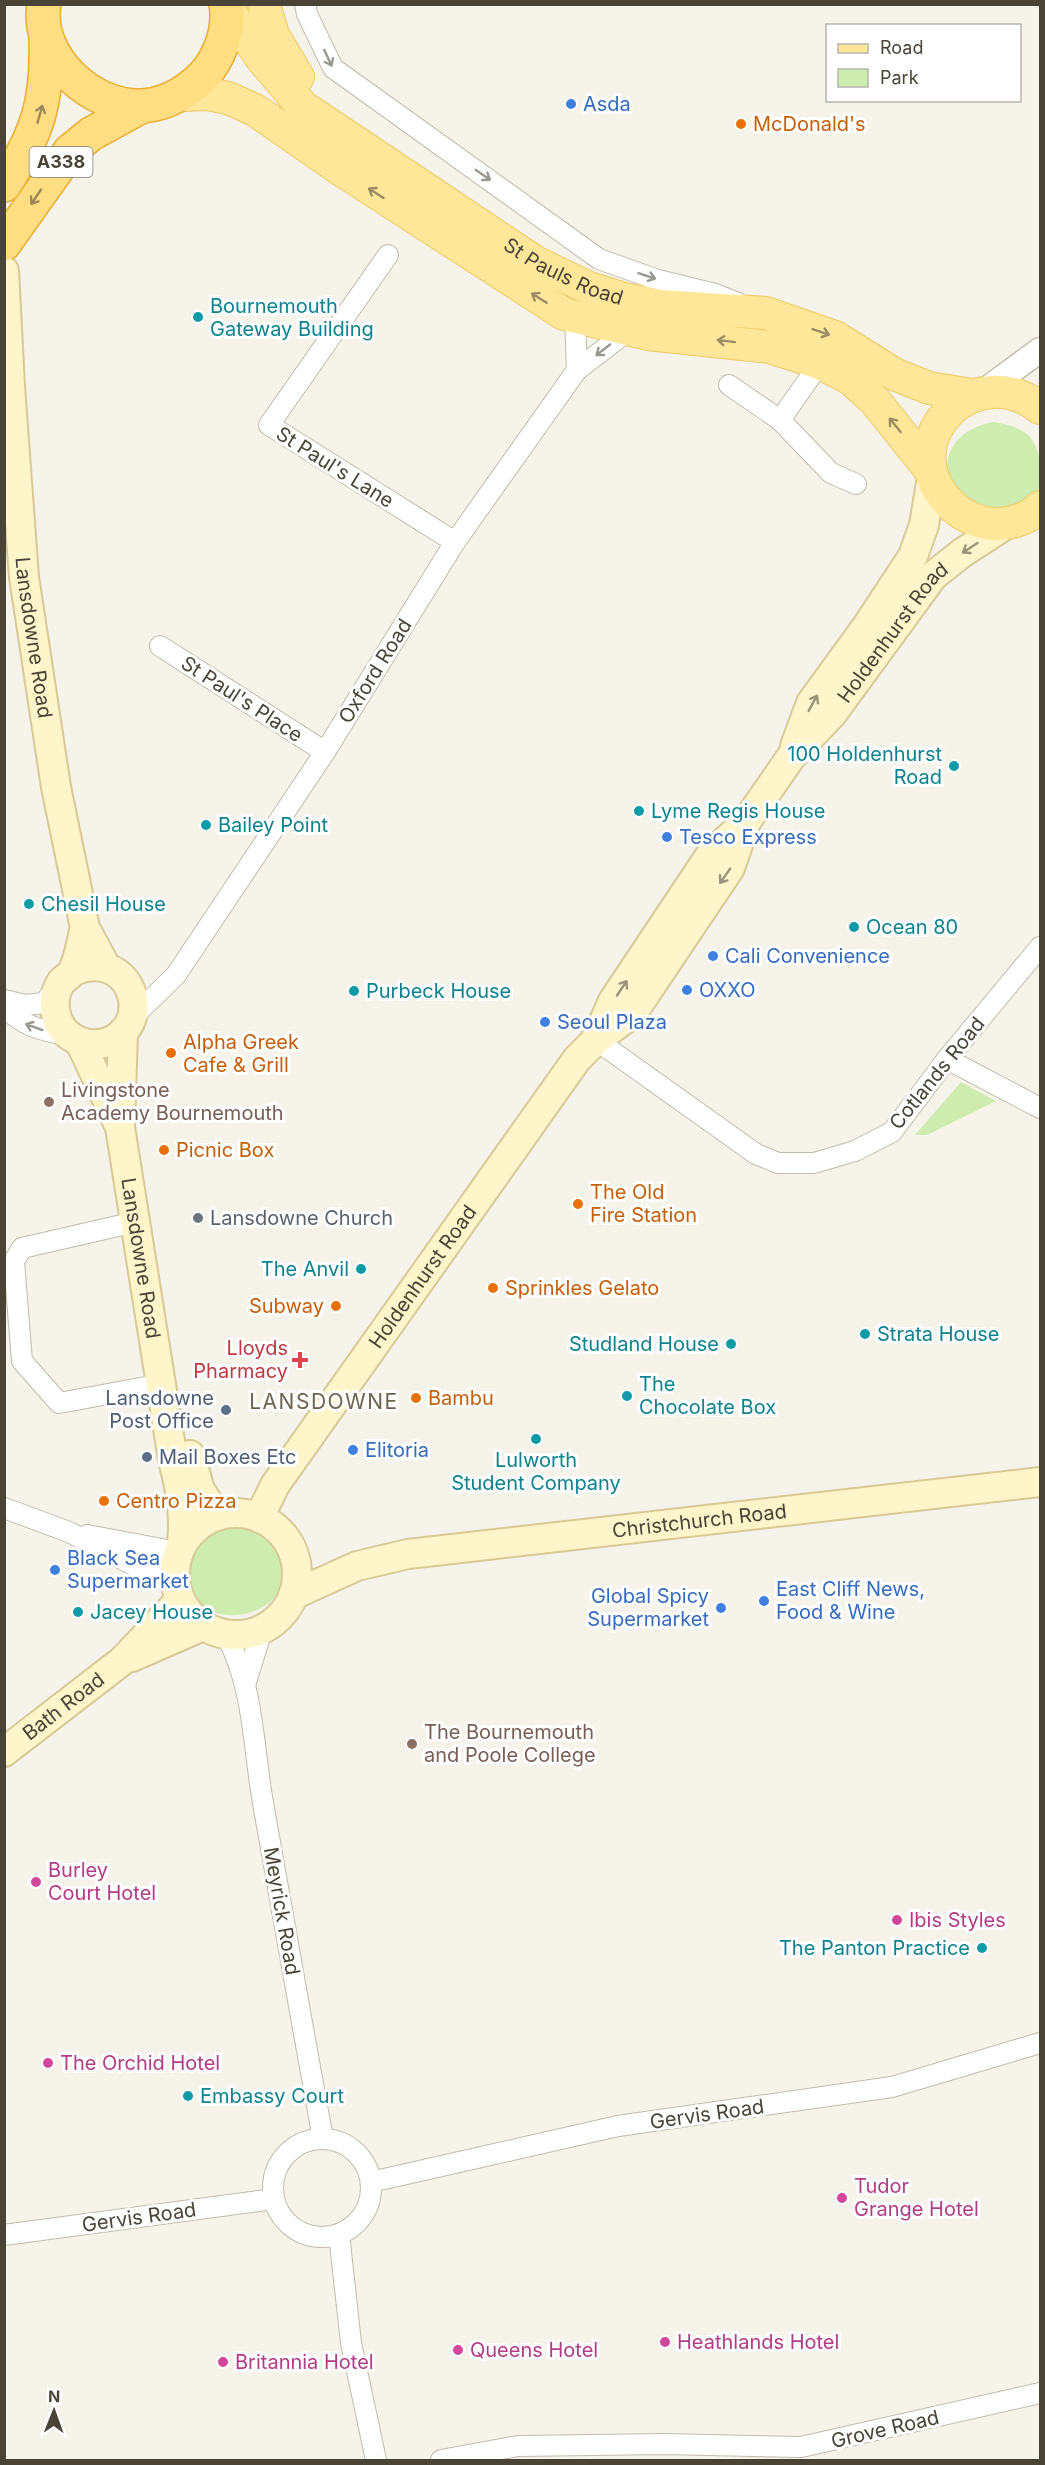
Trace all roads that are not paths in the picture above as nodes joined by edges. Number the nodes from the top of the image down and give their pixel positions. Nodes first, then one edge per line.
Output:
1 (45, 4) edge
2 (264, 4) edge
3 (305, 4) edge
4 (227, 6) edge
5 (46, 39) junction
6 (181, 95) junction
7 (142, 106) junction
8 (354, 140) junction
9 (4, 184) edge
10 (4, 244) edge
11 (388, 255) dead end
12 (4, 271) edge
13 (766, 313) junction
14 (575, 317) junction
15 (629, 330) junction
16 (1041, 350) edge
17 (820, 363) junction
18 (577, 370) junction
19 (729, 385) dead end
20 (978, 394) junction
21 (1041, 408) edge
22 (780, 420) junction
23 (932, 474) junction
24 (856, 484) dead end
25 (1027, 519) edge
26 (455, 542) junction
27 (159, 646) dead end
28 (324, 752) junction
29 (791, 757) junction
30 (85, 928) junction
31 (1041, 947) edge
32 (112, 970) junction
33 (176, 975) junction
34 (67, 977) junction
35 (4, 1000) edge
36 (4, 1007) edge
37 (127, 1026) junction
38 (75, 1039) junction
39 (596, 1040) junction
40 (947, 1059) junction
41 (1041, 1108) edge
42 (120, 1127) junction
43 (135, 1222) junction
44 (163, 1387) junction
45 (1041, 1482) edge
46 (4, 1508) edge
47 (217, 1516) junction
48 (259, 1518) junction
49 (69, 1532) junction
50 (180, 1549) junction
51 (294, 1553) junction
52 (357, 1566) junction
53 (178, 1593) junction
54 (294, 1595) junction
55 (215, 1630) junction
56 (262, 1630) junction
57 (122, 1661) junction
58 (246, 1682) junction
59 (4, 1752) edge
60 (1041, 2043) edge
61 (323, 2139) junction
62 (371, 2182) junction
63 (274, 2199) junction
64 (339, 2234) junction
65 (4, 2235) edge
66 (1041, 2393) edge
67 (376, 2460) edge
68 (441, 2460) edge

1 - 5 highway
2 - 8 main road
3 -> 13 street
4 - 6 highway
4 - 8 main road, St Pauls Road
5 - 7 highway
9 -> 5 highway, A338
6 - 7 highway
14 -> 6 main road, St Pauls Road
7 -> 10 highway, A338
8 - 13 main road, St Pauls Road
11 - 26 street, St Paul's Lane
12 - 30 main road, Lansdowne Road
13 -> 20 main road, St Pauls Road
14 - 15 main road, St Pauls Road
14 - 18 street
17 -> 15 main road, St Pauls Road
15 -> 18 street, Oxford Road
16 - 20 street
17 - 22 street
23 -> 17 main road, St Pauls Road
18 - 26 street, Oxford Road
19 - 22 street
20 - 21 main road, St Pauls Road
20 - 23 main road
22 - 24 street
23 - 25 main road, St Pauls Road
29 -> 23 main road, Holdenhurst Road
25 -> 29 main road, Holdenhurst Road
26 - 28 street, Oxford Road
27 - 28 street, St Paul's Place
28 - 33 street, Oxford Road
29 - 39 main road, Holdenhurst Road
30 - 32 main road, Lansdowne Road
30 - 34 main road, Lansdowne Road
31 - 40 street, Cotlands Road
32 - 33 street
32 - 34 main road
32 - 37 main road
33 - 37 street, Oxford Road
34 - 35 street
34 - 38 main road
38 -> 36 street
37 - 38 main road
37 - 42 main road, Lansdowne Road
38 - 42 main road, Lansdowne Road
39 - 40 street, Cotlands Road
39 - 48 main road, Holdenhurst Road
40 - 41 street
42 - 43 main road, Lansdowne Road
43 - 44 main road, Lansdowne Road
43 - 44 street
44 - 47 main road, Lansdowne Road
44 - 50 main road, Lansdowne Road
45 - 52 main road, Christchurch Road
46 - 49 street
47 - 48 main road
47 - 50 main road
48 - 51 main road
49 - 50 street
49 - 53 street
50 - 53 main road
51 - 52 main road, Christchurch Road
51 - 54 main road
52 - 54 main road, Christchurch Road
53 - 55 main road
53 - 57 main road, Bath Road
54 - 56 main road
55 - 56 main road
55 - 57 main road, Bath Road
55 - 58 street, Meyrick Road
56 - 58 street, Meyrick Road
57 - 59 main road, Bath Road
58 - 61 street, Meyrick Road
60 - 62 street, Gervis Road
61 - 62 street
61 - 63 street
62 - 64 street
63 - 64 street
63 - 65 street, Gervis Road
64 - 67 street
66 - 68 street, Grove Road

